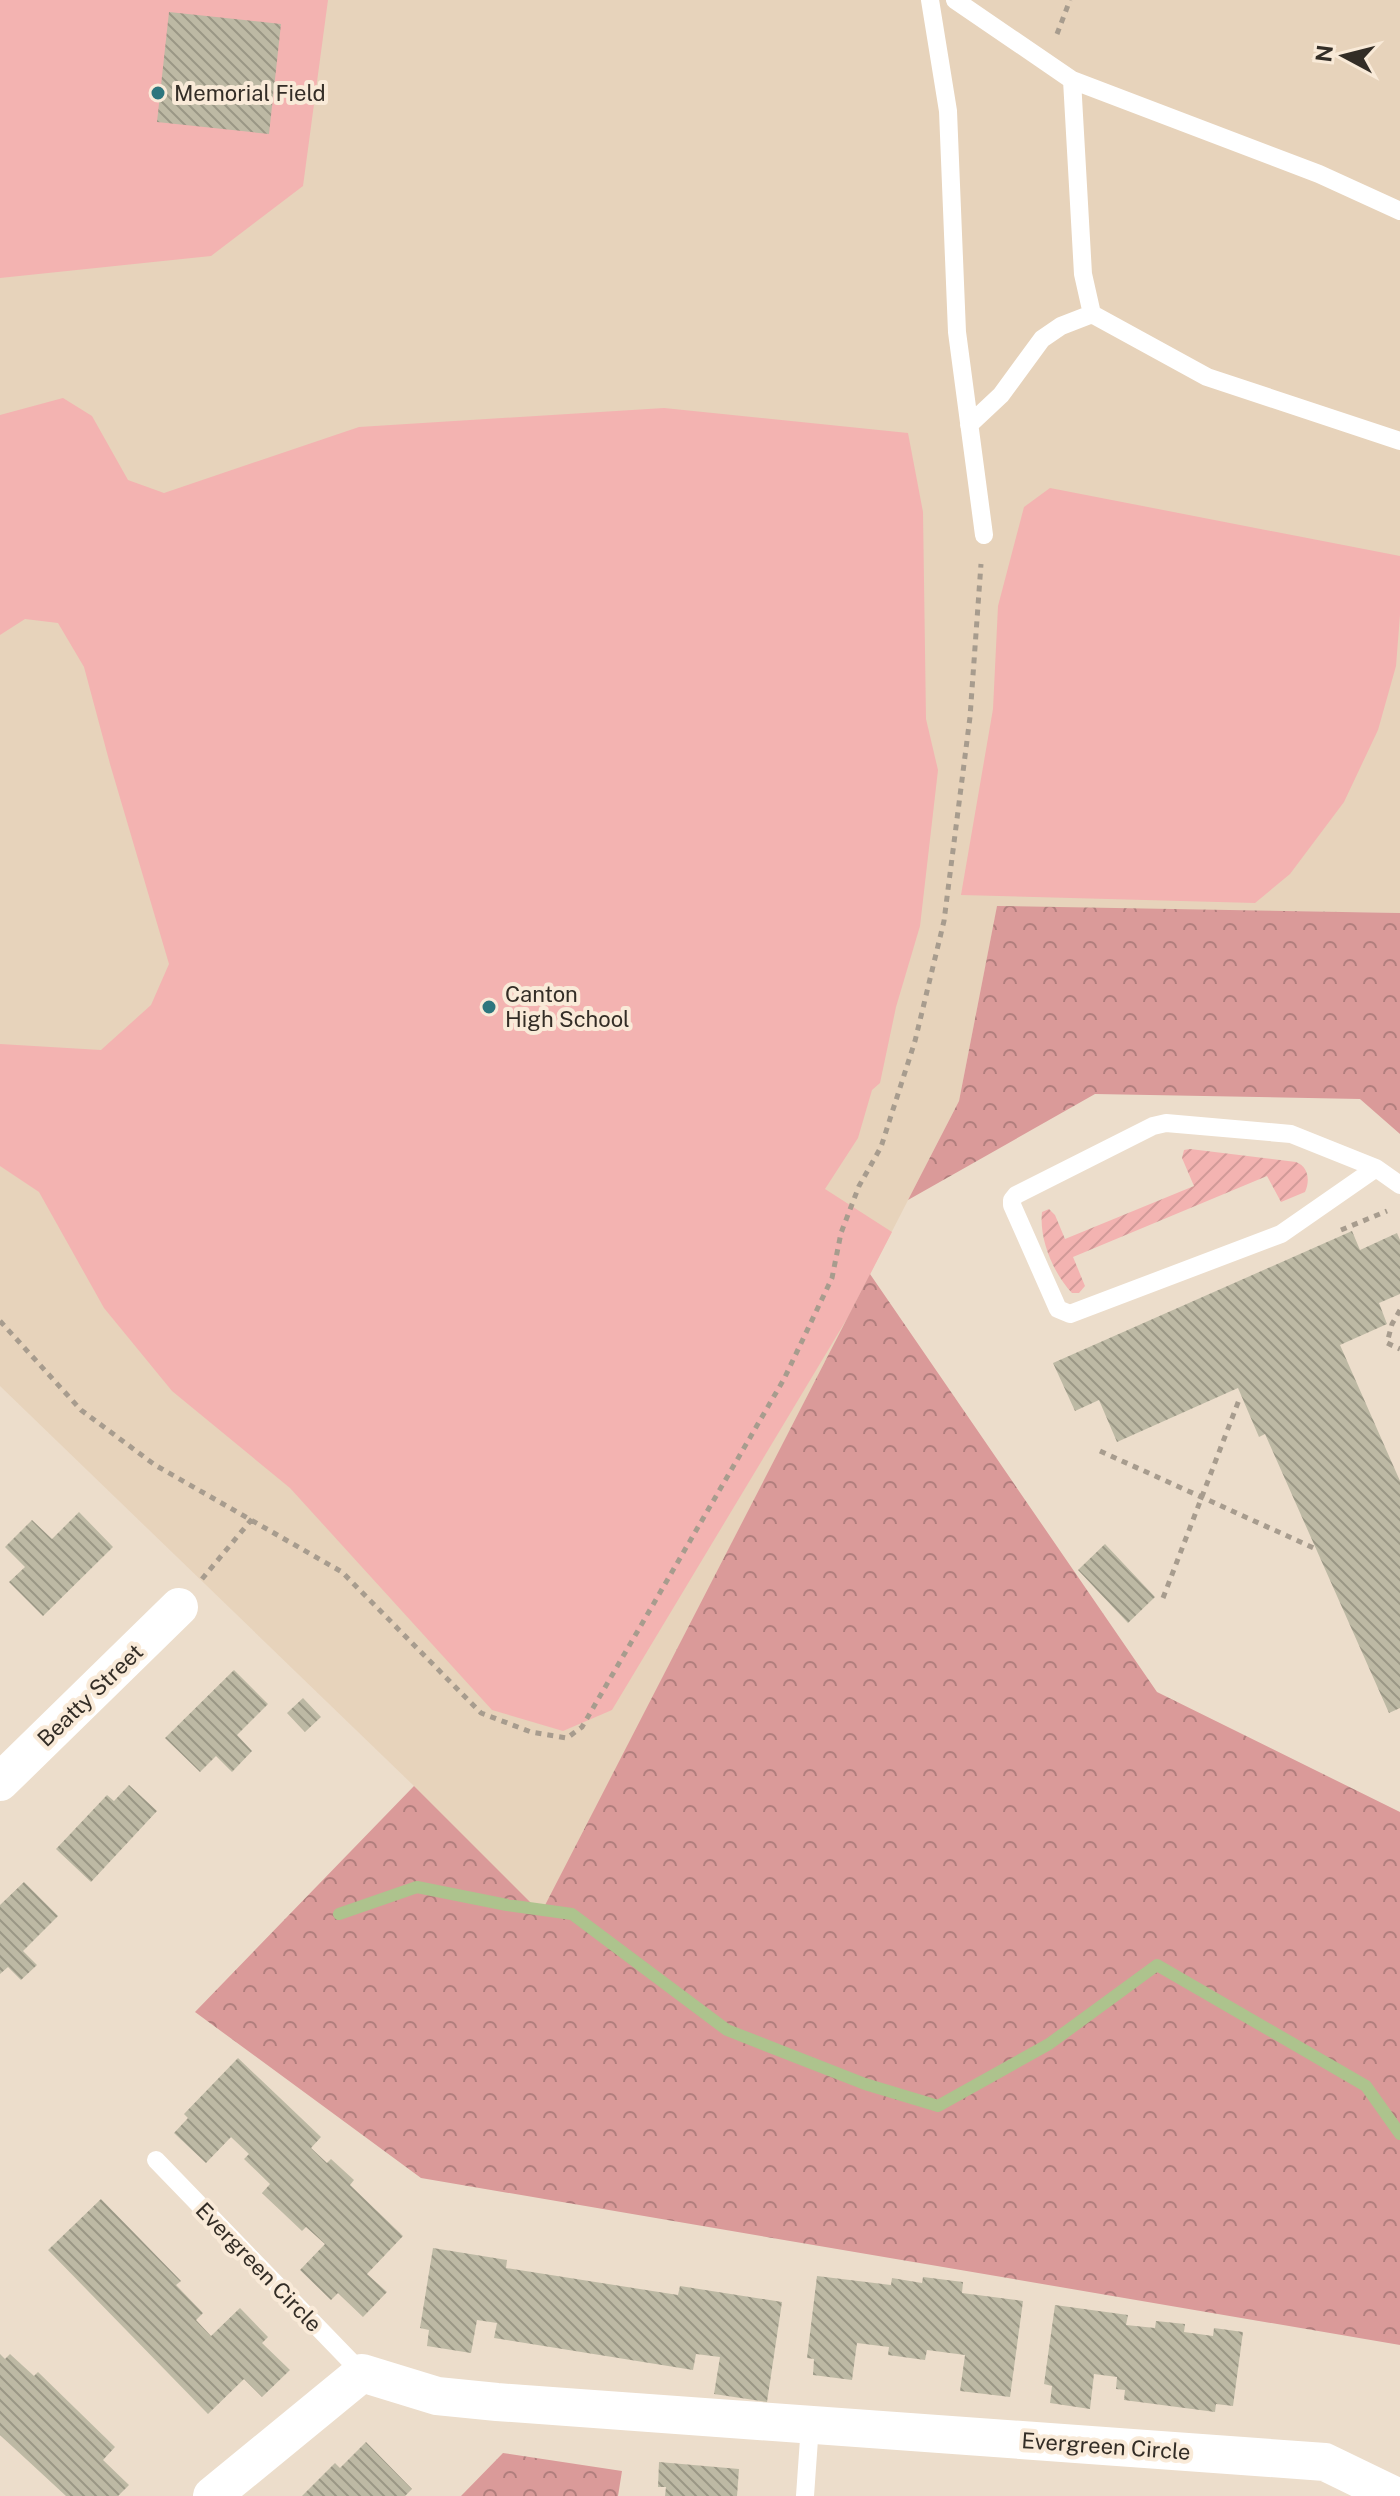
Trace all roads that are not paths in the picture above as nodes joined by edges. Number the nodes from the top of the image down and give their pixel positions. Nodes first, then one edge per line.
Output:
1 (930, 0) edge
2 (955, 0) edge
3 (1072, 80) junction
4 (1400, 211) edge
5 (1092, 314) junction
6 (969, 425) junction
7 (1400, 441) edge
8 (984, 535) road end
9 (1376, 1168) junction
10 (1400, 1185) edge
11 (179, 1607) road end
12 (0, 1782) edge
13 (156, 2160) dead end
14 (362, 2373) junction
15 (810, 2425) junction
16 (212, 2496) edge
17 (805, 2496) edge
18 (1395, 2496) edge

1 - 6 lane
2 - 3 lane
3 - 4 lane
3 - 5 lane
5 - 6 lane
5 - 7 lane
6 - 8 lane
9 - 9 lane
9 - 10 lane
11 - 12 street, Beatty Street
13 - 14 lane, Evergreen Circle
14 - 15 street, Evergreen Circle
14 - 16 street
15 - 17 lane
15 - 18 street, Evergreen Circle

